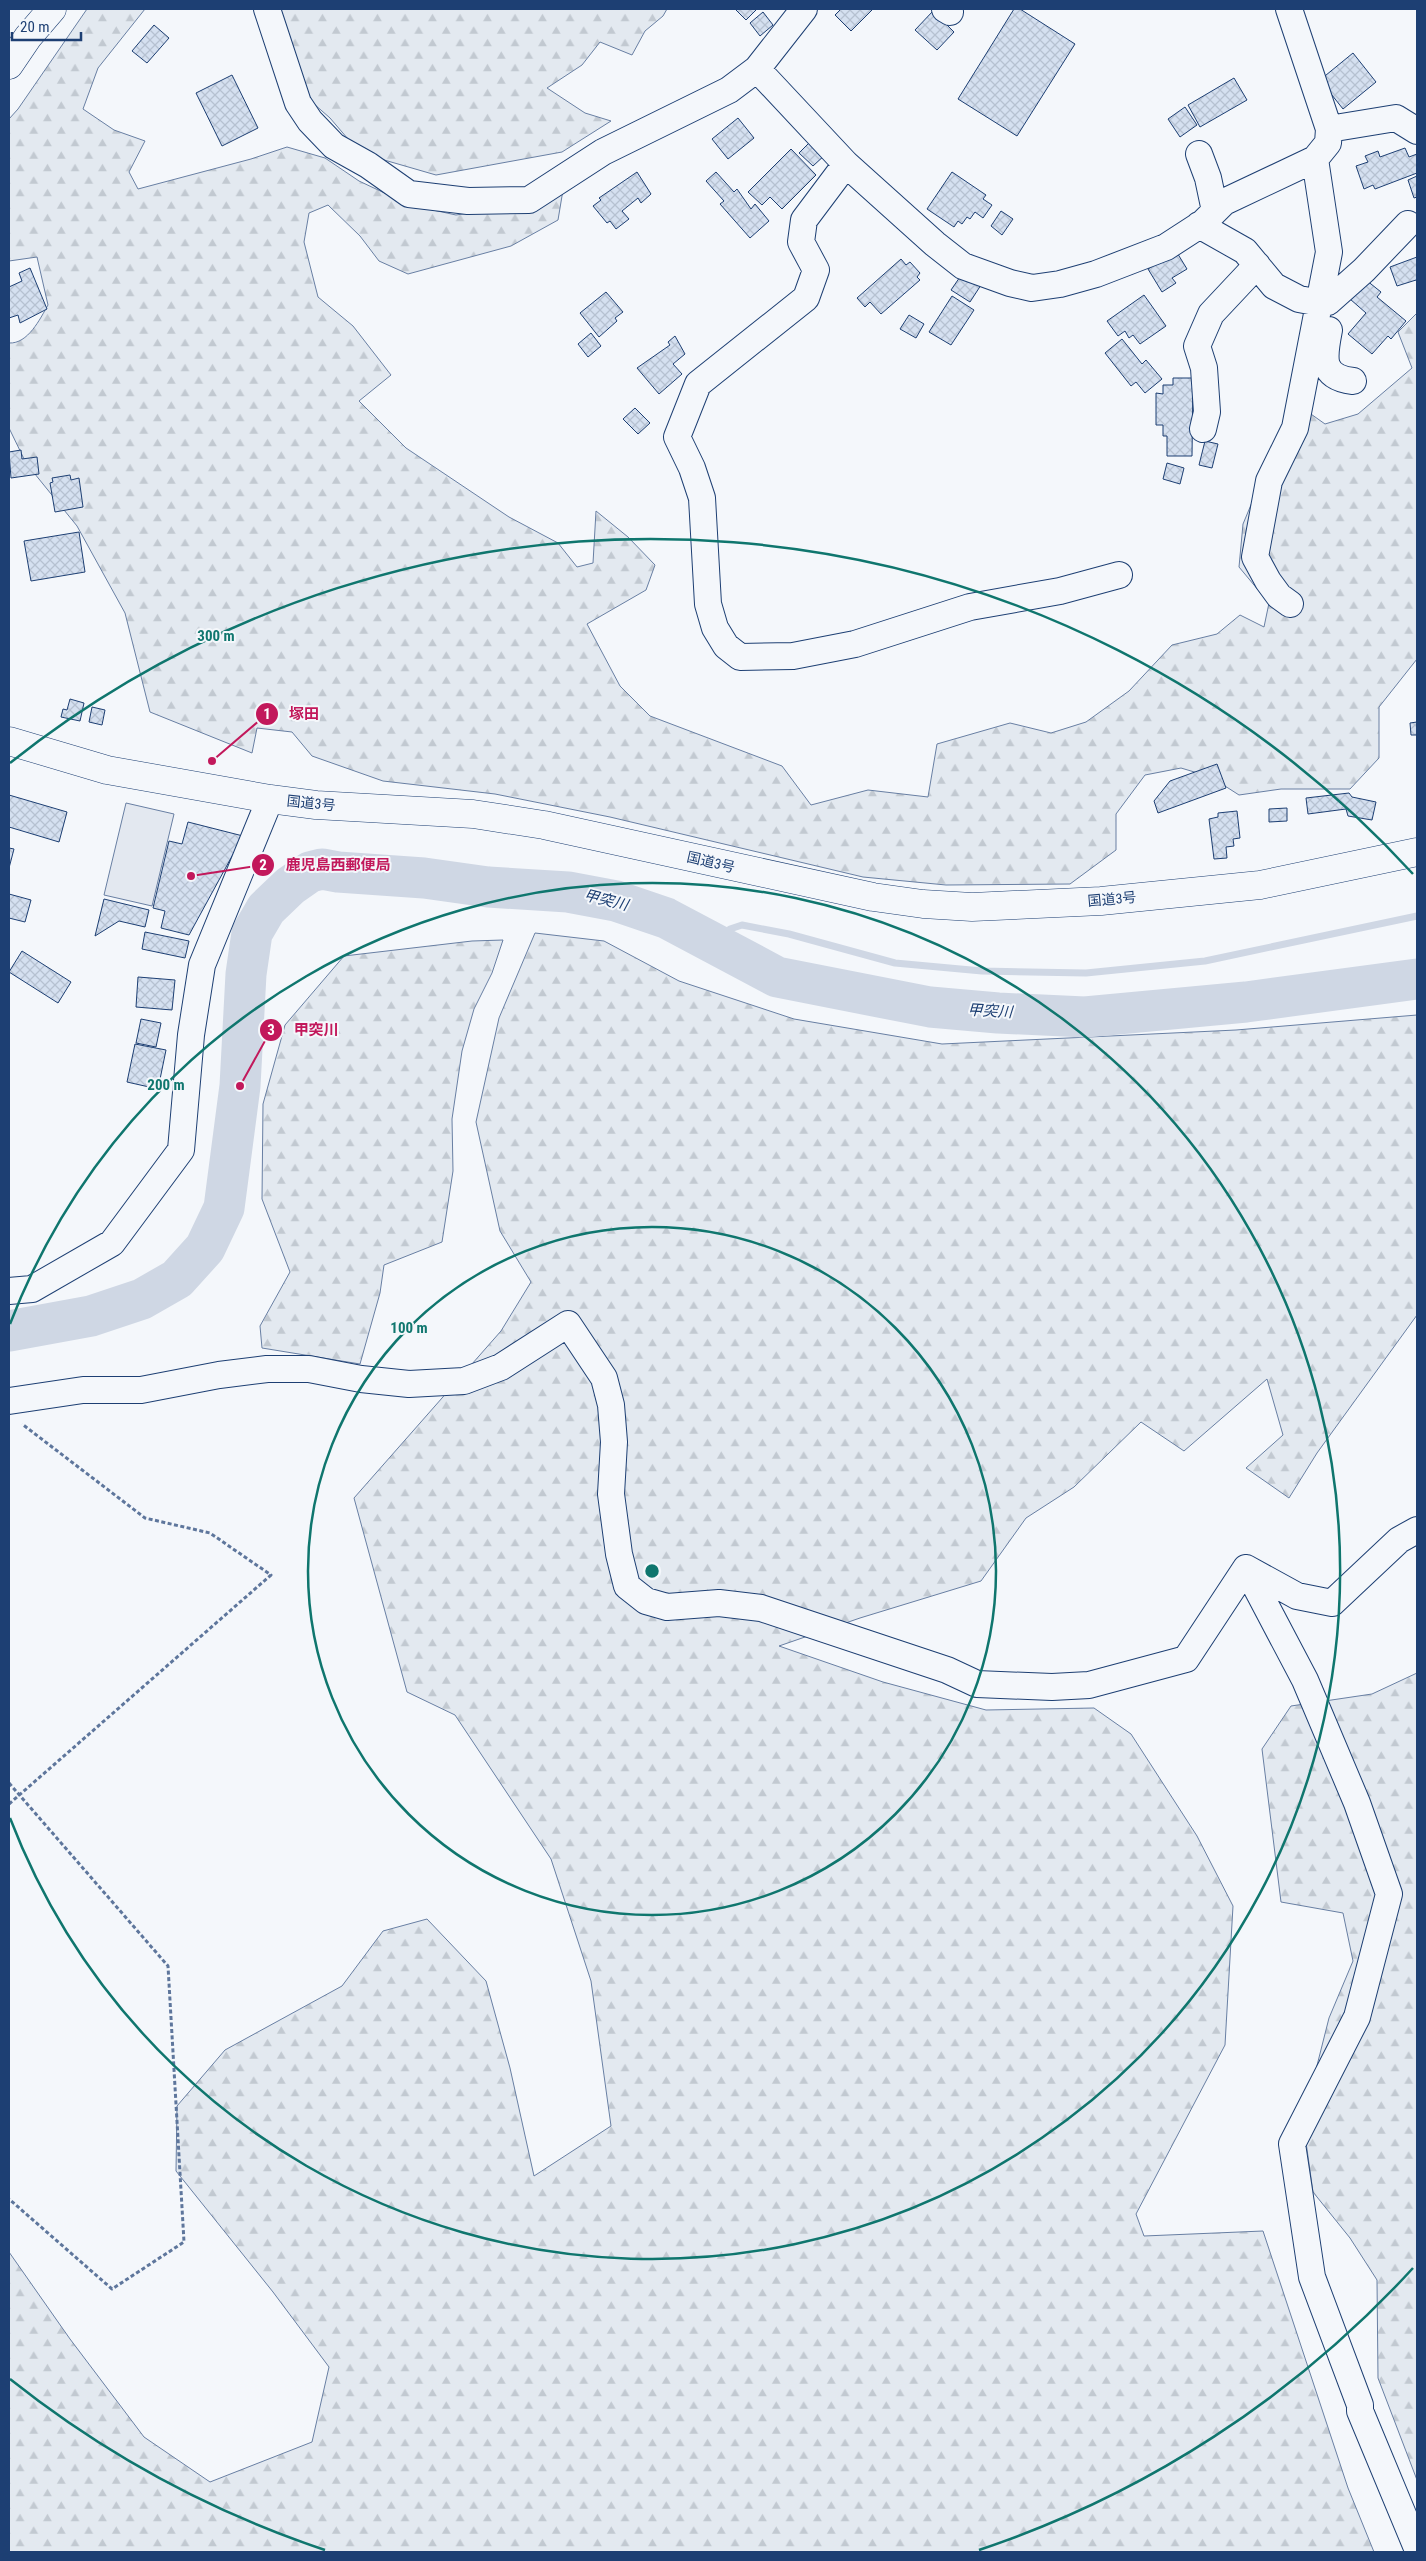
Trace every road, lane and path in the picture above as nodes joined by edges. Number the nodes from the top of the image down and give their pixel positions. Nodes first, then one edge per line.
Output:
1 (52, 9) edge
2 (267, 9) edge
3 (804, 9) edge
4 (1289, 9) edge
5 (9, 65) edge
6 (757, 69) junction
7 (1329, 129) junction
8 (1417, 131) edge
9 (1199, 154) dead end
10 (1315, 159) junction
11 (846, 164) junction
12 (1207, 218) junction
13 (1408, 224) dead end
14 (1257, 265) junction
15 (1324, 303) junction
16 (1353, 380) dead end
17 (1203, 429) dead end
18 (1119, 575) dead end
19 (1290, 604) dead end
20 (9, 741) edge
21 (270, 799) junction
22 (1417, 852) edge
23 (9, 1291) edge
24 (12, 1410) edge
25 (1417, 1530) edge
26 (1246, 1568) junction
27 (9, 1783) edge
28 (20, 1796) junction
29 (9, 1804) edge
30 (9, 2199) edge
31 (1417, 2548) edge

1 - 5 main road
2 - 6 street
3 - 6 street
4 - 7 street
6 - 11 street
7 - 8 street
7 - 10 street
9 - 12 street
10 - 12 street
10 - 15 street
11 - 12 street
11 - 18 street
12 - 14 street
13 - 15 street
14 - 15 street
14 - 17 street
15 - 16 street
15 - 19 street
20 - 21 main road, 国道3号
21 - 22 main road, 国道3号
21 - 23 street
24 - 26 street
24 - 28 path
25 - 26 street
26 - 31 street
27 - 28 path
28 - 29 path
28 - 30 path

